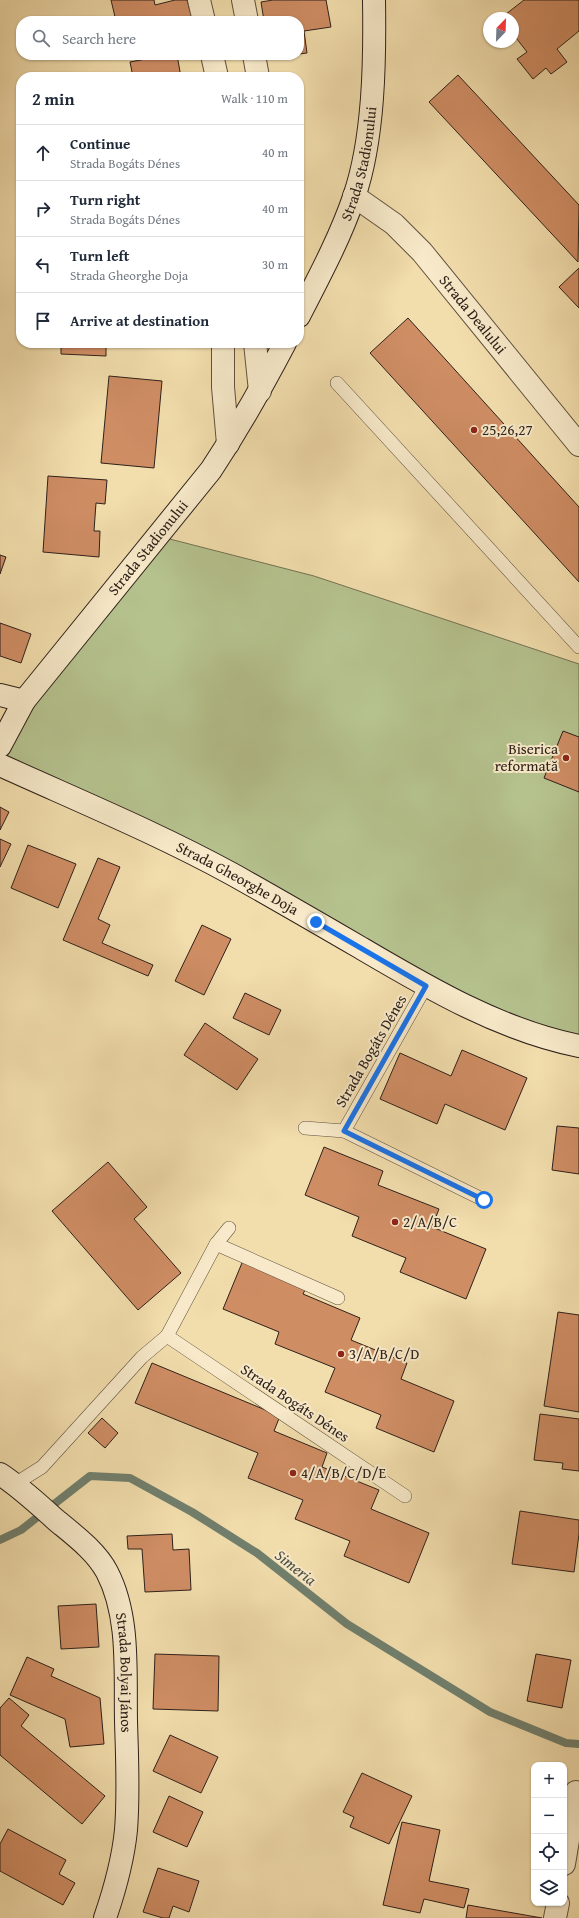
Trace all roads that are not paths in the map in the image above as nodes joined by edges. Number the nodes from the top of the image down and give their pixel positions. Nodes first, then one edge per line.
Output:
1 (199, 0) edge
2 (243, 0) edge
3 (374, 0) edge
4 (203, 16) edge
5 (246, 16) edge
6 (213, 60) edge
7 (255, 60) edge
8 (216, 72) edge
9 (257, 72) edge
10 (354, 196) junction
11 (304, 306) edge
12 (223, 348) edge
13 (256, 348) edge
14 (282, 348) edge
15 (337, 383) dead end
16 (260, 391) junction
17 (228, 444) junction
18 (579, 445) edge
19 (579, 647) edge
20 (0, 695) edge
21 (24, 701) junction
22 (0, 746) edge
23 (0, 764) edge
24 (426, 986) junction
25 (579, 1046) edge
26 (305, 1128) dead end
27 (344, 1131) junction
28 (484, 1200) dead end
29 (229, 1228) dead end
30 (216, 1244) junction
31 (338, 1298) dead end
32 (167, 1336) junction
33 (8, 1479) edge
34 (405, 1496) dead end
35 (576, 1792) dead end
36 (567, 1846) edge
37 (557, 1906) edge
38 (105, 1918) edge
39 (555, 1918) edge

1 - 4 street
2 - 5 street
3 - 10 street, Strada Stadionului
6 - 8 street
7 - 9 street
10 - 11 street, Strada Stadionului
10 - 18 street, Strada Dealului
12 - 17 street
13 - 16 street
14 - 16 street, Strada Stadionului
15 - 19 lane
16 - 17 street, Strada Stadionului
17 - 21 street, Strada Stadionului
20 - 21 street
21 - 22 street, Strada Stadionului
23 - 24 street, Strada Gheorghe Doja
24 - 25 street, Strada Gheorghe Doja
24 - 27 lane, Strada Bogáts Dénes
26 - 27 lane, Strada Bogáts Dénes
27 - 28 lane, Strada Bogáts Dénes
29 - 30 lane
30 - 31 lane
30 - 32 lane
32 - 33 lane
32 - 34 lane, Strada Bogáts Dénes
33 - 38 street, Strada Bolyai János
35 - 36 street
37 - 39 street

